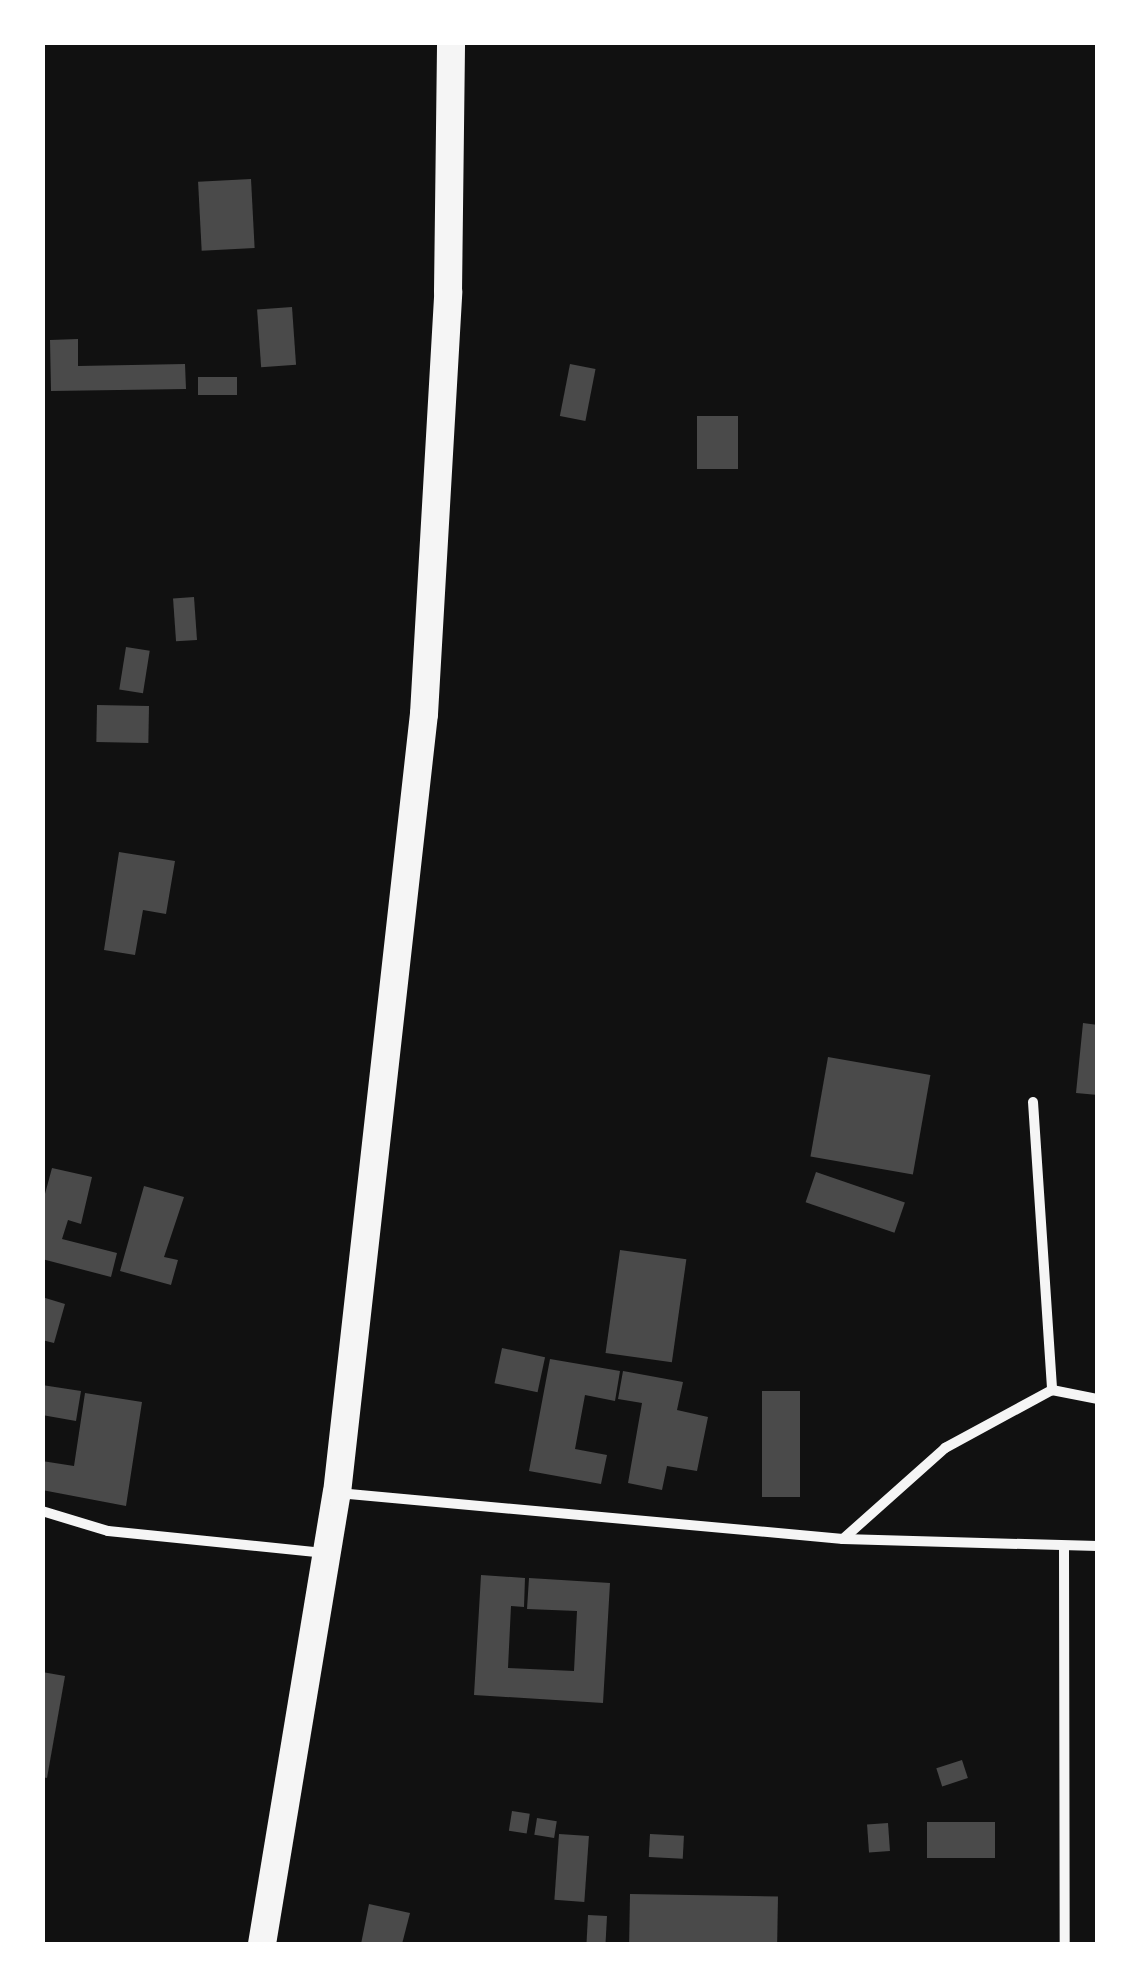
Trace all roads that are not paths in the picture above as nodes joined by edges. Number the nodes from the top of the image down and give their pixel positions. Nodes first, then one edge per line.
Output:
1 (451, 42) edge
2 (1033, 1102) dead end
3 (1052, 1390) junction
4 (1098, 1400) edge
5 (337, 1493) junction
6 (42, 1512) edge
7 (842, 1539) junction
8 (1064, 1546) junction
9 (1098, 1546) edge
10 (327, 1553) junction
11 (262, 1944) edge
12 (1065, 1944) edge

1 - 5 highway
2 - 3 street
3 - 4 street
3 - 7 street
5 - 7 street
5 - 10 highway
6 - 10 street
7 - 8 street
8 - 9 street
8 - 12 street
10 - 11 highway

